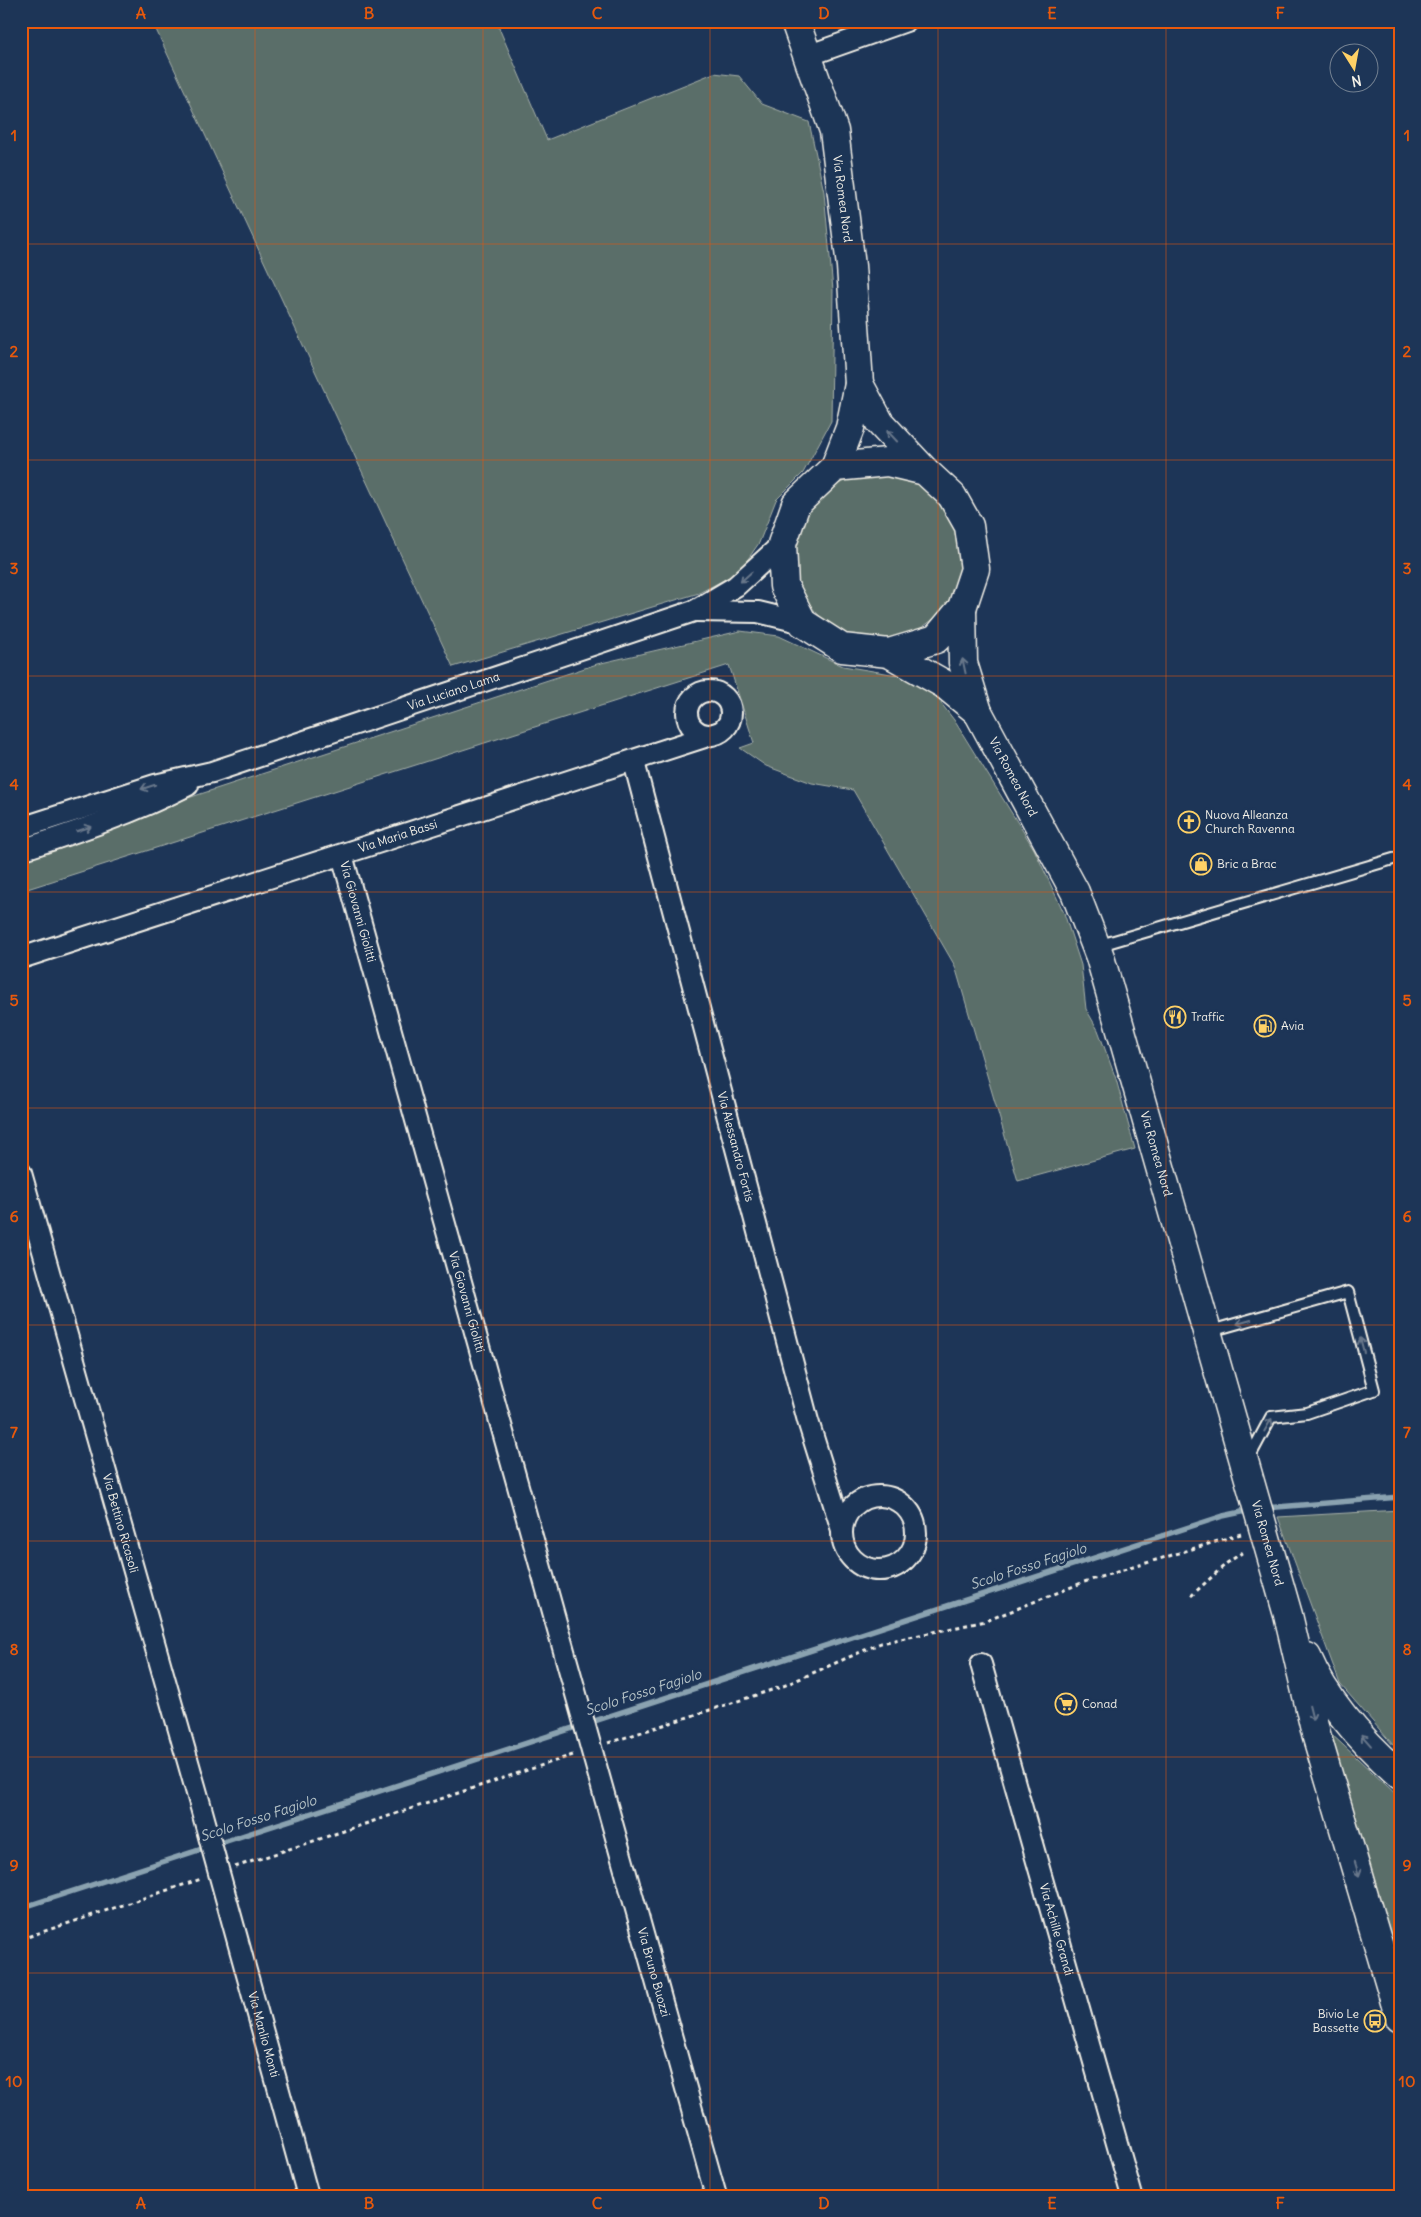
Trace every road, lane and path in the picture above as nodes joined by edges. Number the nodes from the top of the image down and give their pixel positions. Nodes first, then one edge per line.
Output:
1 (795, 21) edge
2 (906, 21) edge
3 (807, 56) junction
4 (859, 384) junction
5 (835, 466) junction
6 (925, 472) junction
7 (782, 544) junction
8 (962, 608) junction
9 (694, 612) junction
10 (803, 623) junction
11 (890, 653) junction
12 (978, 712) junction
13 (717, 733) dead end
14 (634, 762) junction
15 (212, 772) junction
16 (83, 808) junction
17 (21, 828) edge
18 (21, 837) edge
19 (21, 850) edge
20 (342, 855) junction
21 (1400, 857) edge
22 (1096, 946) junction
23 (21, 958) edge
24 (21, 1173) edge
25 (1206, 1332) junction
26 (1247, 1478) junction
27 (842, 1530) dead end
28 (1266, 1537) junction
29 (1191, 1596) dead end
30 (1288, 1615) junction
31 (981, 1664) dead end
32 (590, 1749) junction
33 (1400, 1775) edge
34 (219, 1873) junction
35 (21, 1939) edge
36 (1400, 2018) edge
37 (308, 2196) edge
38 (716, 2196) edge
39 (1132, 2196) edge

1 - 3 main road, Via Romea Nord
2 - 3 street
3 - 4 main road, Via Romea Nord
4 - 5 main road, Via Romea Nord
6 -> 4 main road, Via Romea Nord
5 - 6 main road
5 - 7 main road
6 - 8 main road, Via Romea Nord
7 -> 9 street, Via Luciano Lama
7 - 10 main road
8 - 11 main road
12 -> 8 main road, Via Romea Nord
9 - 10 street, Via Luciano Lama
9 - 15 street, Via Luciano Lama
10 - 11 main road
11 - 12 main road, Via Romea Nord
12 - 22 main road, Via Romea Nord
13 - 14 street, Via Maria Bassi
14 - 20 street, Via Maria Bassi
14 - 27 street, Via Alessandro Fortis
15 -> 16 street, Via Luciano Lama
19 -> 15 street, Via Luciano Lama
16 - 17 street, Via Luciano Lama
16 - 18 street, Via Luciano Lama
20 - 23 street, Via Maria Bassi
20 - 32 street, Via Giovanni Giolitti
21 - 22 lane
22 - 25 main road, Via Romea Nord
24 - 34 street, Via Bettino Ricasoli
25 - 26 main road, Via Romea Nord
26 -> 25 lane
26 - 28 main road, Via Romea Nord
28 - 29 path
28 - 30 main road, Via Romea Nord
28 - 32 path
33 -> 30 main road, Via Romea Nord
30 -> 36 main road, Via Romea Nord
31 - 39 street, Via Achille Grandi
32 - 34 path
32 - 38 street, Via Bruno Buozzi
34 - 35 path
34 - 37 street, Via Manlio Monti

